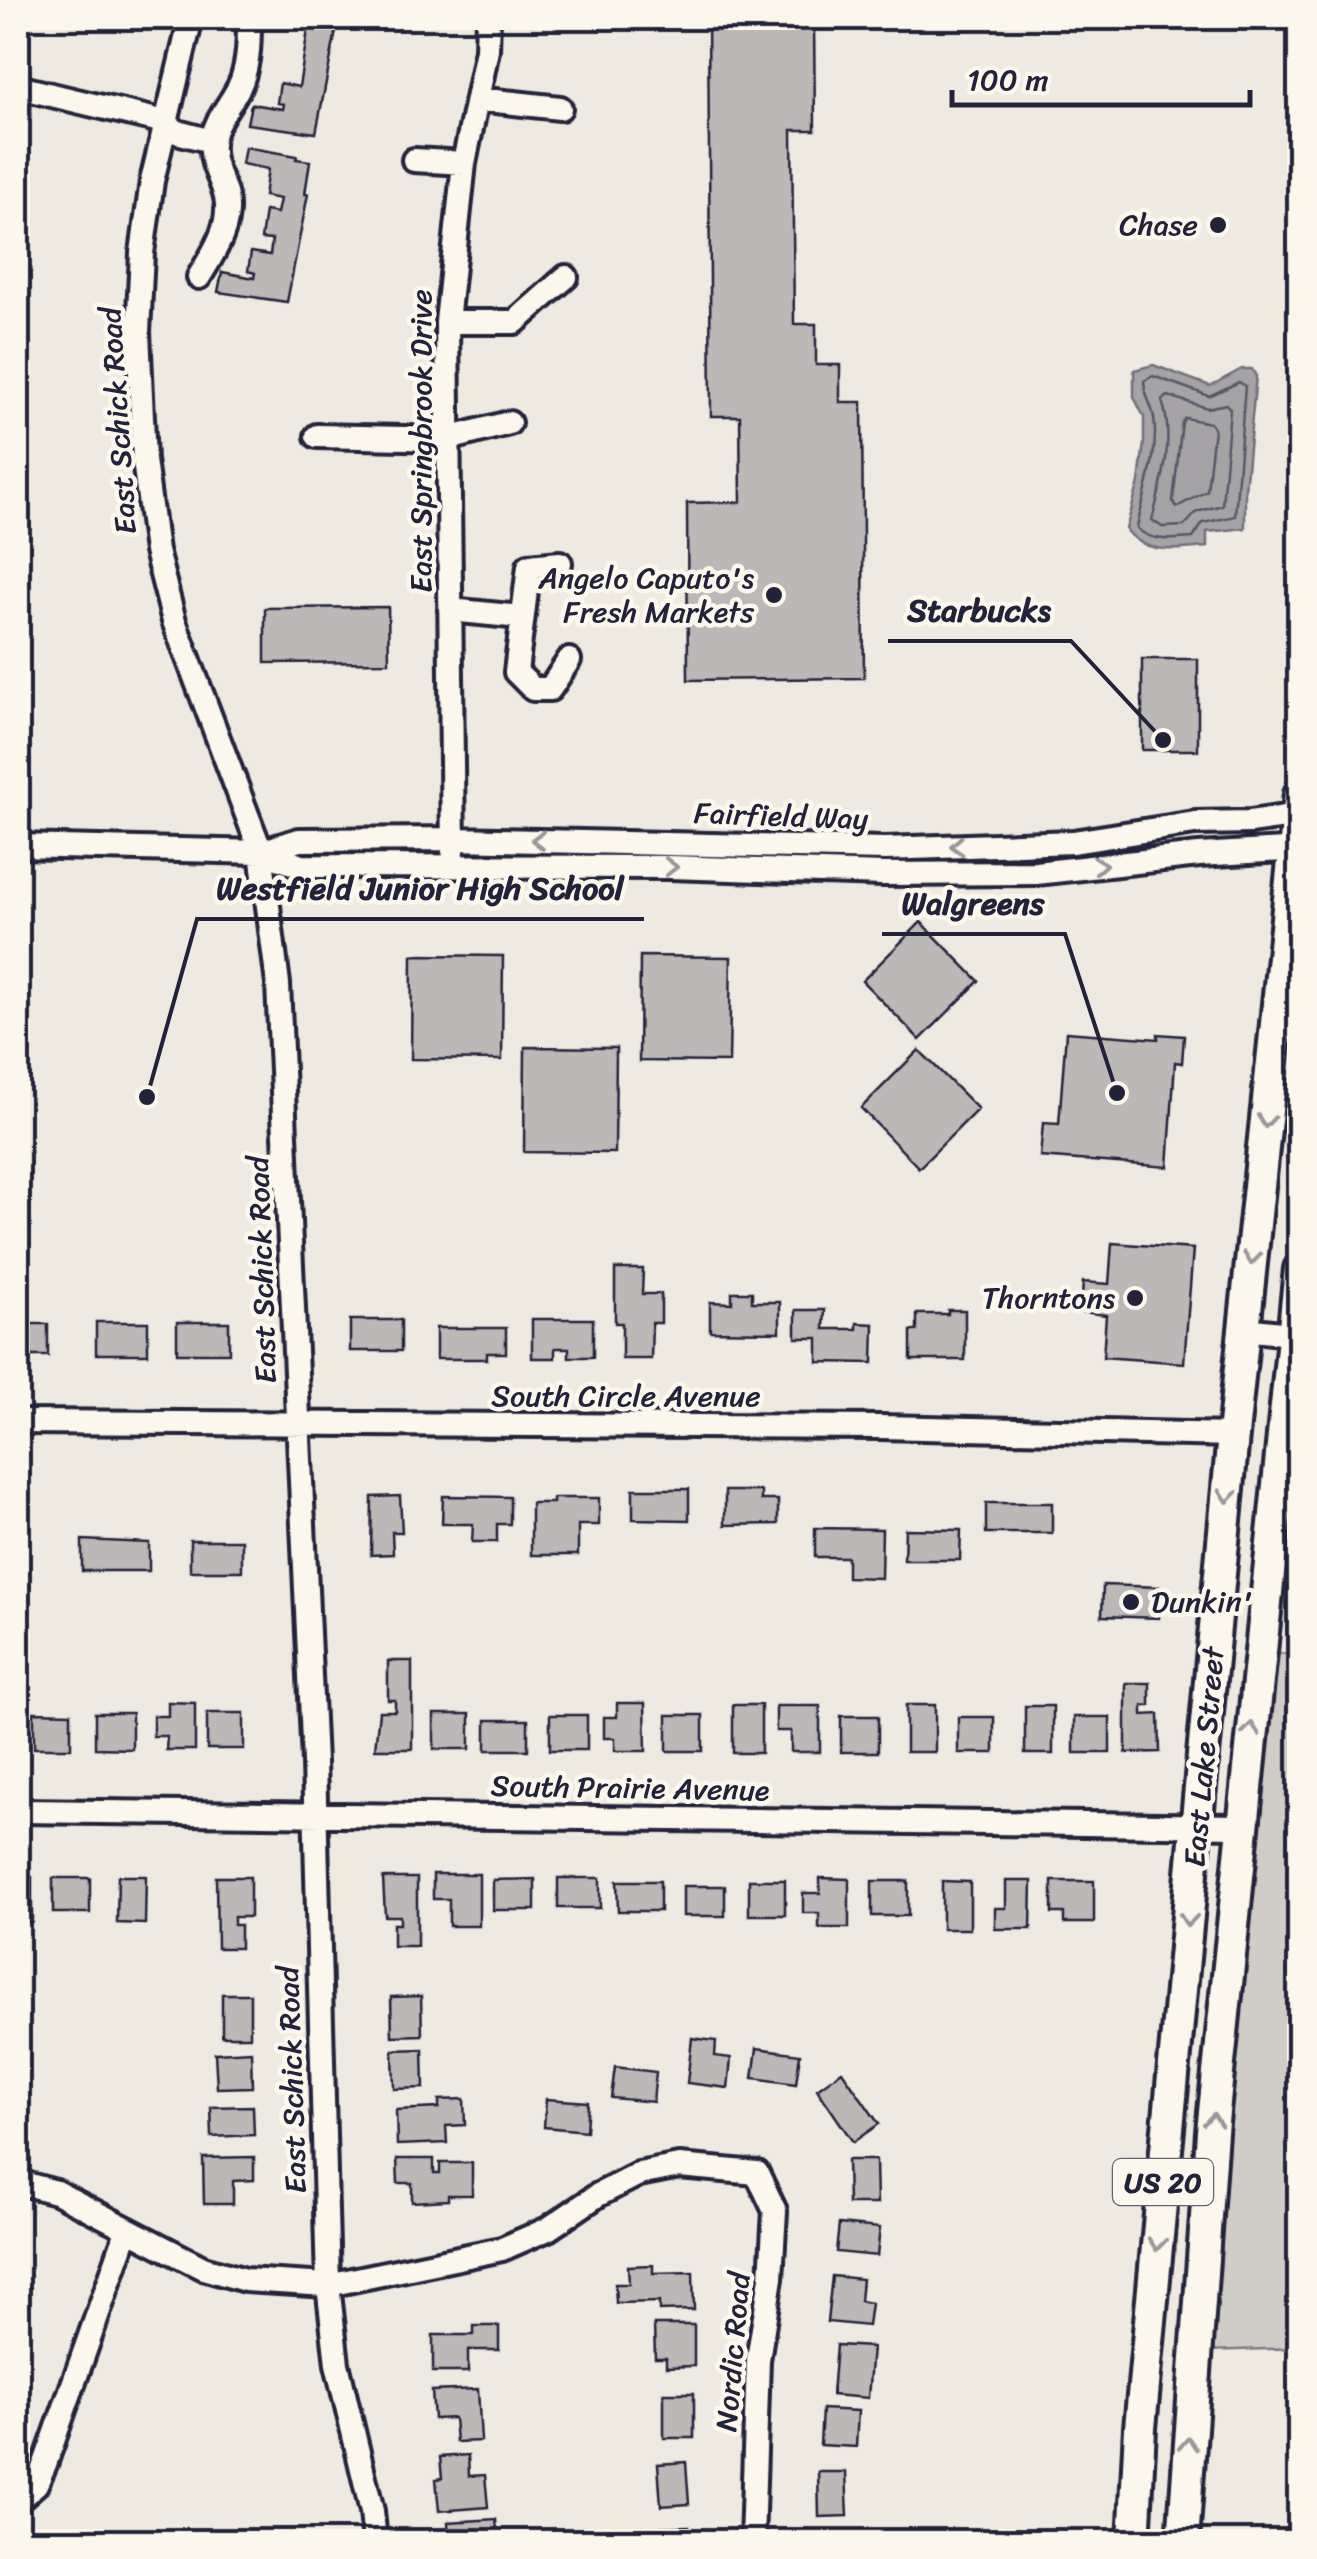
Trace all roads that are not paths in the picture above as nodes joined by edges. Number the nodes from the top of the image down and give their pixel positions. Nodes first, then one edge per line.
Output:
1 (191, 18) edge
2 (249, 18) edge
3 (488, 18) edge
4 (18, 87) edge
5 (478, 99) junction
6 (560, 108) dead end
7 (165, 122) junction
8 (211, 141) junction
9 (414, 160) dead end
10 (464, 163) junction
11 (566, 277) dead end
12 (199, 278) dead end
13 (447, 322) junction
14 (509, 423) dead end
15 (317, 436) dead end
16 (448, 439) junction
17 (560, 564) dead end
18 (450, 610) junction
19 (520, 618) junction
20 (569, 660) dead end
21 (1299, 808) edge
22 (453, 838) junction
23 (18, 846) edge
24 (1297, 850) edge
25 (261, 852) junction
26 (452, 868) junction
27 (1300, 1269) edge
28 (1244, 1329) junction
29 (1297, 1335) edge
30 (18, 1422) edge
31 (298, 1424) junction
32 (1233, 1435) junction
33 (18, 1811) edge
34 (315, 1814) junction
35 (1198, 1824) junction
36 (1241, 1826) junction
37 (18, 2182) edge
38 (128, 2231) junction
39 (328, 2285) junction
40 (18, 2500) edge
41 (375, 2542) edge
42 (752, 2542) edge
43 (1134, 2542) edge
44 (1183, 2542) edge

1 - 7 street, East Schick Road
2 - 8 street
3 - 5 street, East Springbrook Drive
4 - 7 street
5 - 6 street
5 - 10 street, East Springbrook Drive
7 - 8 street
7 - 25 street, East Schick Road
8 - 12 street
9 - 10 street
10 - 13 street, East Springbrook Drive
11 - 13 street
13 - 16 street, East Springbrook Drive
14 - 16 street
15 - 16 street
16 - 18 street, East Springbrook Drive
17 - 19 street
18 - 19 street
18 - 22 street, East Springbrook Drive
19 - 20 street
21 -> 22 street, Fairfield Way
21 - 24 main road, East Lake Street / US 20
22 - 25 street, Fairfield Way
22 - 26 street, East Springbrook Drive
23 - 25 street, Fairfield Way
26 -> 24 street, Fairfield Way
24 -> 28 main road, East Lake Street / US 20
25 - 26 street, Fairfield Way
25 - 31 street, East Schick Road
27 - 29 main road, East Lake Street / US 20
28 - 29 street
28 - 32 main road, East Lake Street / US 20
36 -> 29 main road, East Lake Street / US 20
30 - 31 street, South Circle Avenue
31 - 32 street, South Circle Avenue
31 - 34 street, East Schick Road
32 -> 35 main road, East Lake Street / US 20
33 - 34 street, South Prairie Avenue
34 - 35 street, South Prairie Avenue
34 - 39 street, East Schick Road
35 - 36 street, South Prairie Avenue
35 -> 43 main road, East Lake Street / US 20
44 -> 36 main road, East Lake Street / US 20
37 - 38 street
38 - 39 street
38 - 40 street
39 - 41 street, East Schick Road
39 - 42 street, Nordic Road

